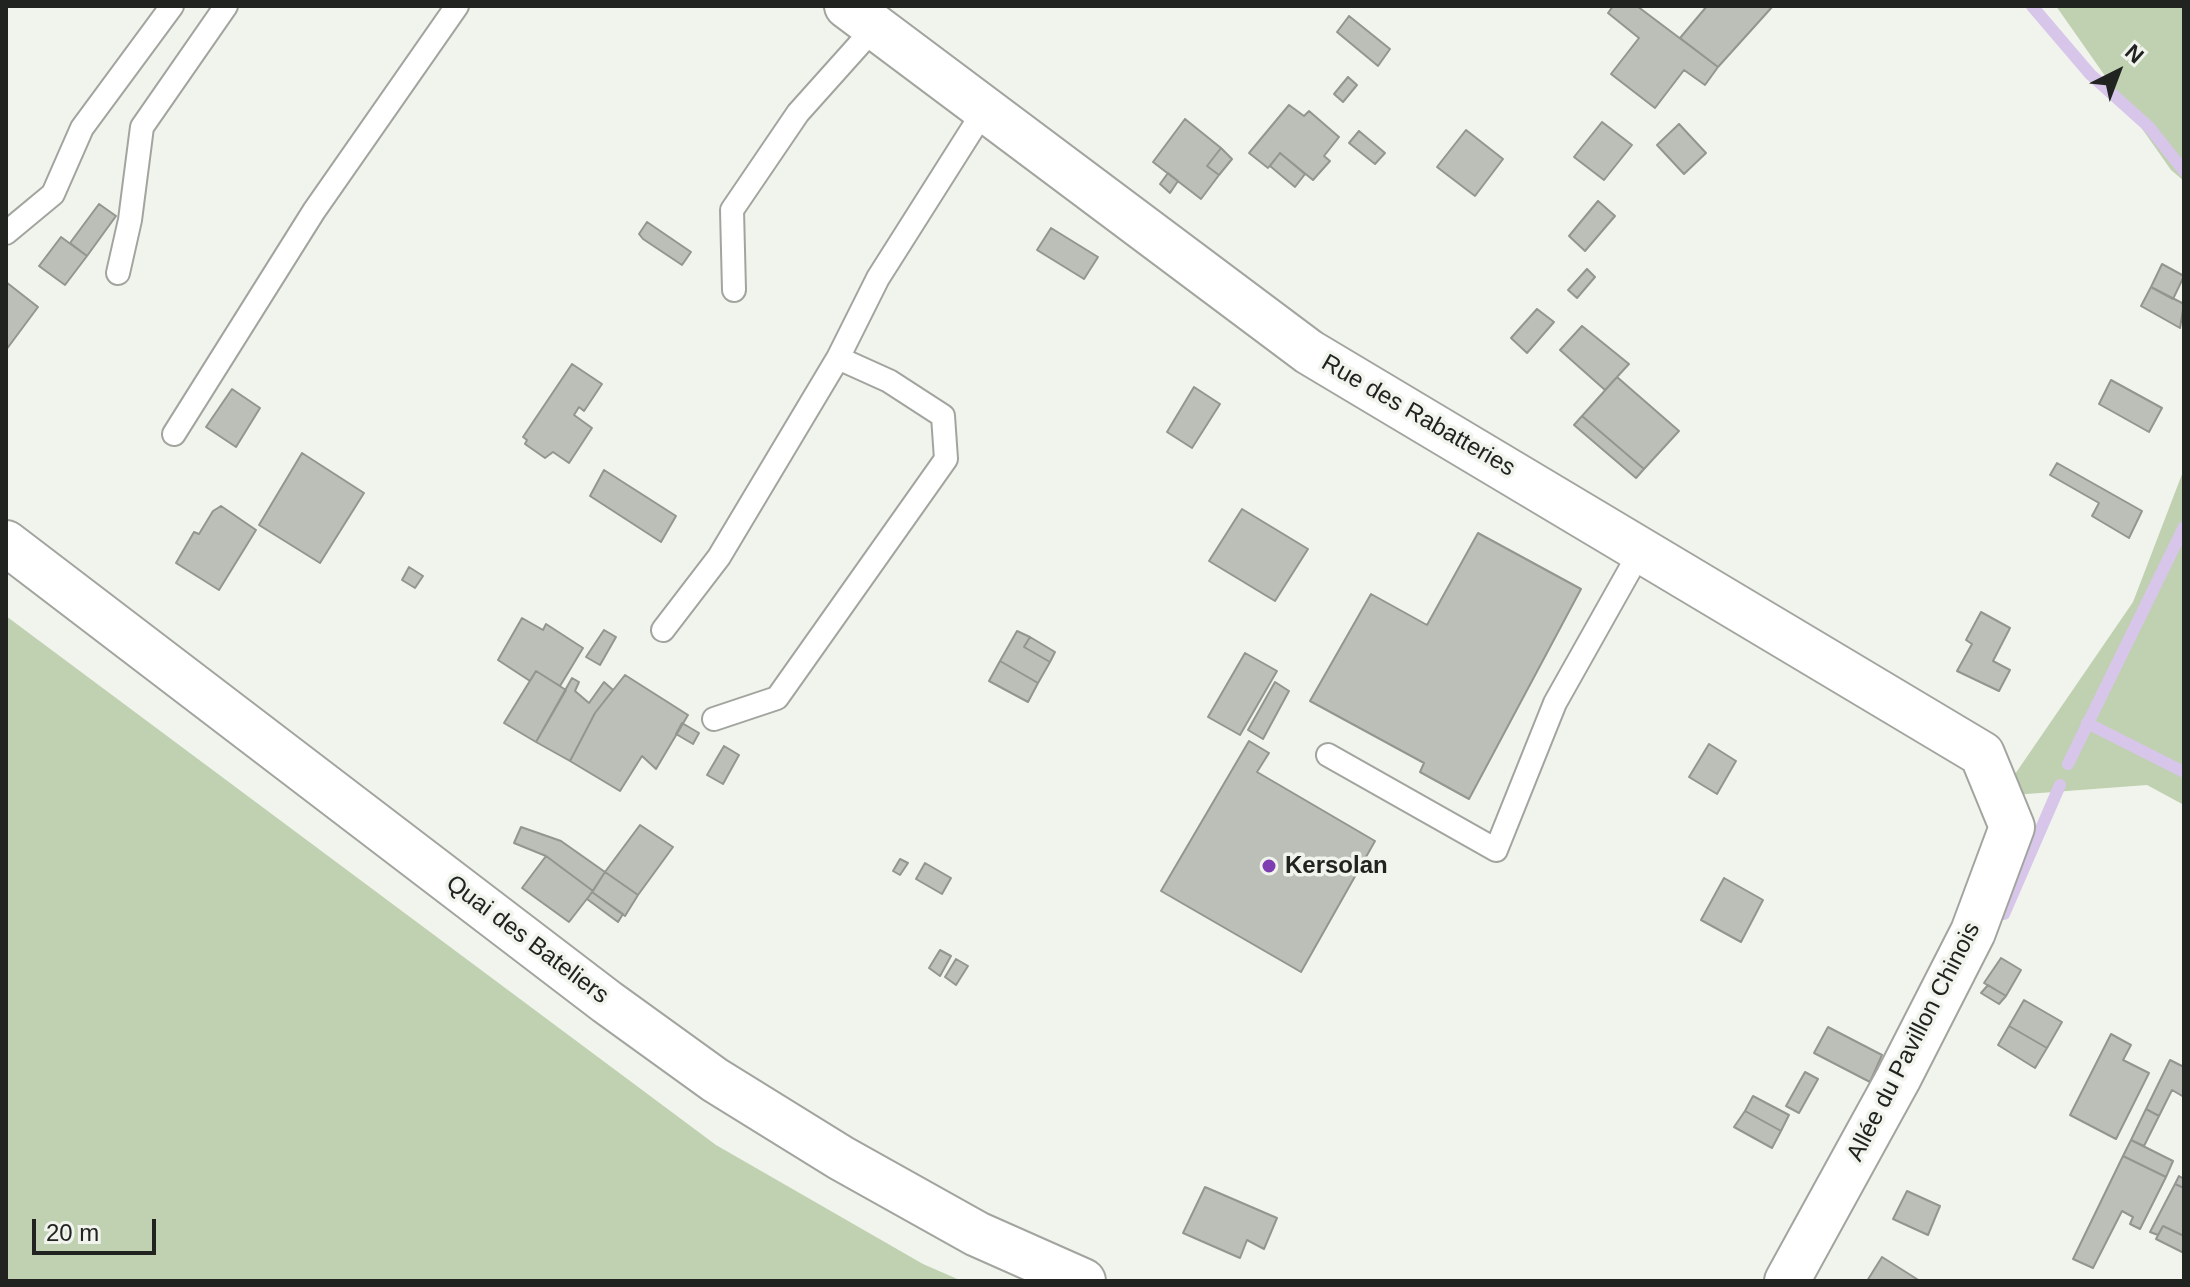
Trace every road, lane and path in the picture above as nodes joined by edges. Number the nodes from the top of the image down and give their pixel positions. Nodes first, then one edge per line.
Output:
1 (172, 6) edge
2 (226, 6) edge
3 (457, 6) edge
4 (861, 16) edge
5 (985, 109) junction
6 (6, 233) edge
7 (118, 273) dead end
8 (734, 290) dead end
9 (838, 358) junction
10 (174, 434) dead end
11 (6, 543) edge
12 (1641, 550) junction
13 (663, 630) dead end
14 (714, 719) dead end
15 (1328, 755) dead end
16 (2000, 796) joint
17 (1083, 1281) edge
18 (1787, 1281) edge

1 - 6 lane
2 - 7 lane
3 - 10 lane
4 - 5 street, Rue des Rabatteries
4 - 8 lane
5 - 9 lane
5 - 12 street, Rue des Rabatteries
9 - 13 lane
9 - 14 lane
11 - 17 street, Quai des Bateliers
12 - 15 lane
12 - 16 street, Rue des Rabatteries
16 - 18 street, Allée du Pavillon Chinois

